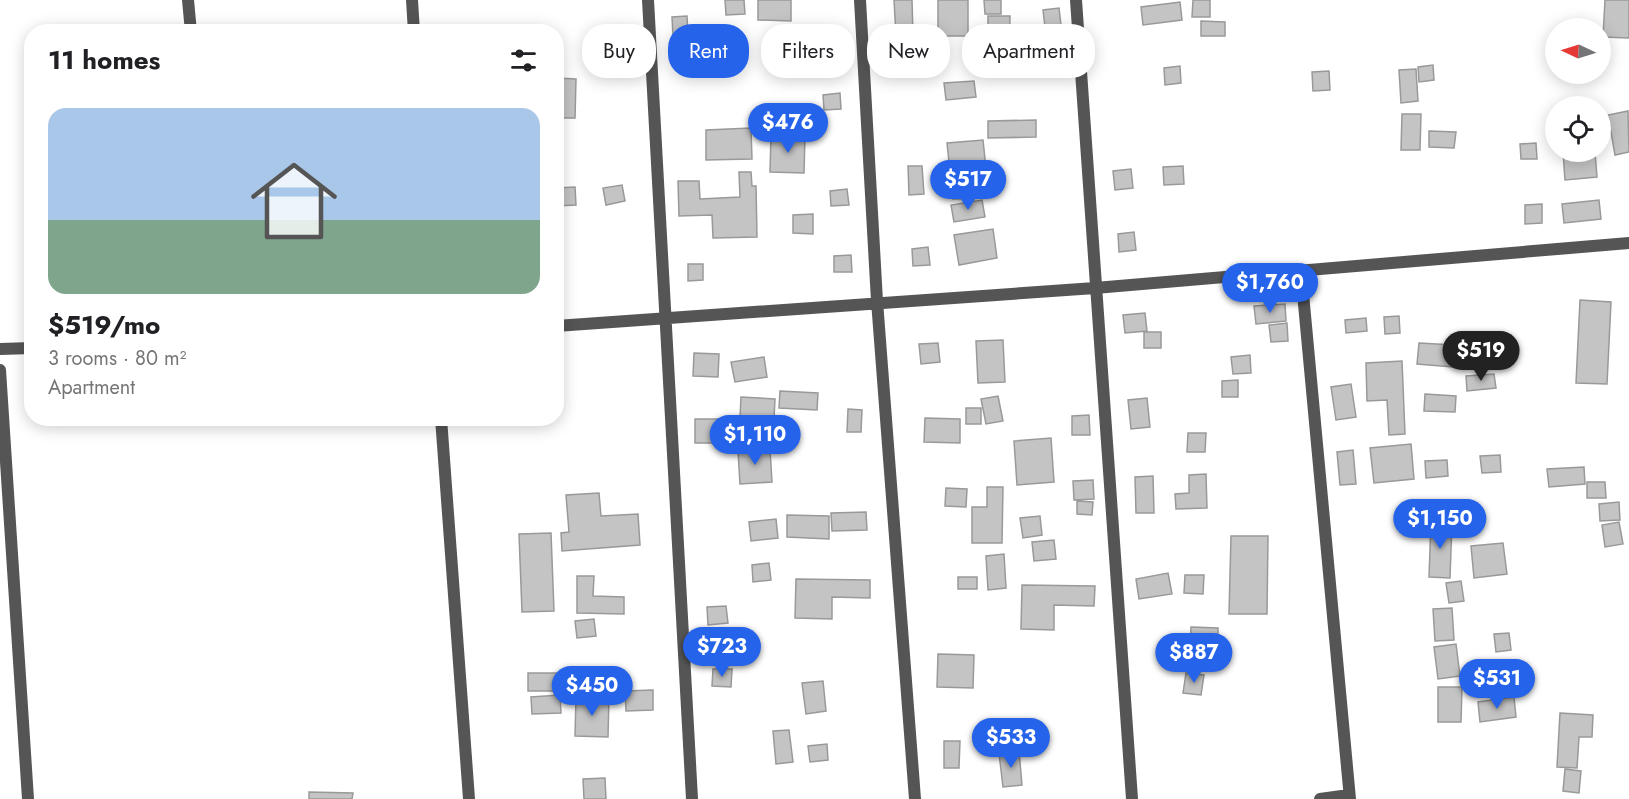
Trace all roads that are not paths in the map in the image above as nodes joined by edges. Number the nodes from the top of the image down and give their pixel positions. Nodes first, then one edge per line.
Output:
1 (188, 0) edge
2 (412, 0) edge
3 (648, 0) edge
4 (860, 0) edge
5 (1076, 0) edge
6 (190, 24) edge
7 (414, 24) edge
8 (1629, 243) edge
9 (1301, 272) junction
10 (1095, 288) junction
11 (877, 302) junction
12 (664, 320) junction
13 (564, 326) edge
14 (24, 348) edge
15 (0, 349) edge
16 (0, 370) edge
17 (442, 426) edge
18 (1350, 797) edge
19 (28, 799) edge
20 (469, 799) edge
21 (692, 799) edge
22 (915, 799) edge
23 (1132, 799) edge
24 (1320, 799) edge

1 - 6 street
2 - 7 street
3 - 12 street
4 - 11 street
5 - 10 street
8 - 9 street
9 - 10 street
9 - 18 street
10 - 11 street
10 - 23 street
11 - 12 street
11 - 22 street
12 - 13 street
12 - 21 street
14 - 15 street
16 - 19 street
17 - 20 street
18 - 24 street

